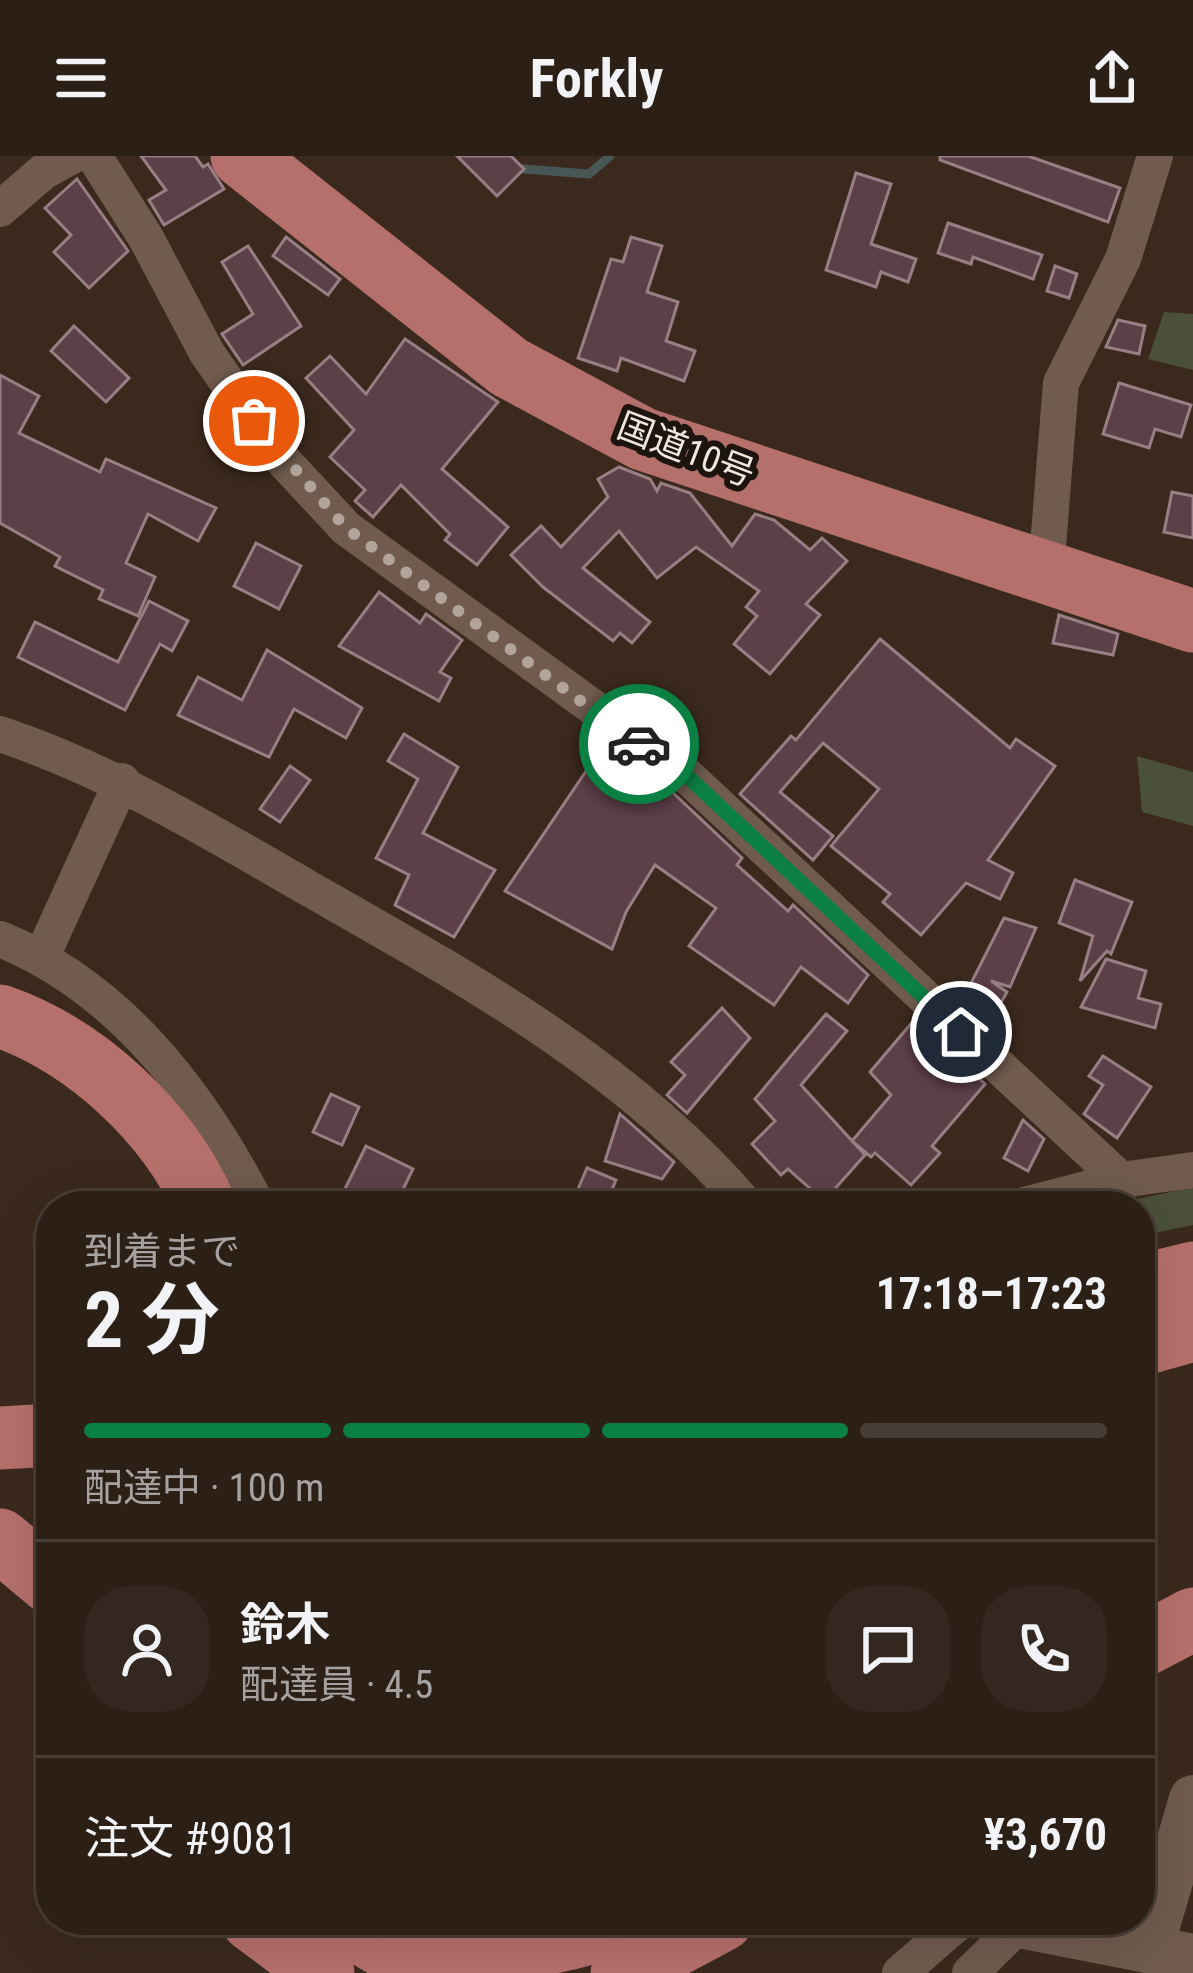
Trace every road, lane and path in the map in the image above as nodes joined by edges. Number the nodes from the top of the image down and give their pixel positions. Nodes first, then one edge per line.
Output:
1 (72, 156) edge
2 (94, 156) edge
3 (242, 156) edge
4 (1155, 156) edge
5 (0, 209) edge
6 (1046, 571) junction
7 (1193, 621) edge
8 (0, 734) edge
9 (122, 781) junction
10 (0, 939) edge
11 (42, 956) junction
12 (0, 1016) edge
13 (0, 1058) edge
14 (1193, 1169) edge
15 (1121, 1180) junction
16 (154, 1191) edge
17 (196, 1191) edge
18 (250, 1191) edge
19 (733, 1191) edge
20 (1079, 1191) edge
21 (1193, 1273) edge
22 (1155, 1282) edge
23 (1193, 1303) edge
24 (1155, 1312) edge
25 (1193, 1330) edge
26 (1155, 1341) edge
27 (36, 1416) edge
28 (0, 1417) edge
29 (36, 1436) edge
30 (0, 1438) edge
31 (36, 1463) edge
32 (0, 1465) edge
33 (0, 1540) edge
34 (36, 1570) edge
35 (1193, 1619) edge
36 (1155, 1639) edge
37 (1193, 1656) edge
38 (1155, 1676) edge
39 (1193, 1799) edge
40 (272, 1935) edge
41 (364, 1935) edge
42 (438, 1935) edge
43 (573, 1935) edge
44 (694, 1935) edge
45 (944, 1935) edge
46 (1001, 1935) edge
47 (1066, 1935) edge
48 (1171, 1953) edge
49 (323, 1973) edge
50 (463, 1973) edge
51 (622, 1973) edge
52 (900, 1973) edge
53 (970, 1973) edge

1 - 5 street
2 - 15 street
3 - 6 highway, 国道10号
4 - 6 street
6 - 7 highway, 国道10号
8 - 9 street
9 - 11 street
9 - 19 street
10 - 11 street
11 - 18 street
12 - 17 highway
13 - 16 highway
14 - 15 street
15 - 20 street
21 - 22 highway
23 - 24 highway
25 - 26 highway
27 - 28 highway
29 - 30 highway
31 - 32 highway
33 - 34 highway
35 - 36 highway
37 - 38 highway
39 - 48 street
40 - 49 highway
41 - 50 highway
42 - 43 highway
44 - 51 highway
45 - 52 street
46 - 53 street
47 - 48 street

